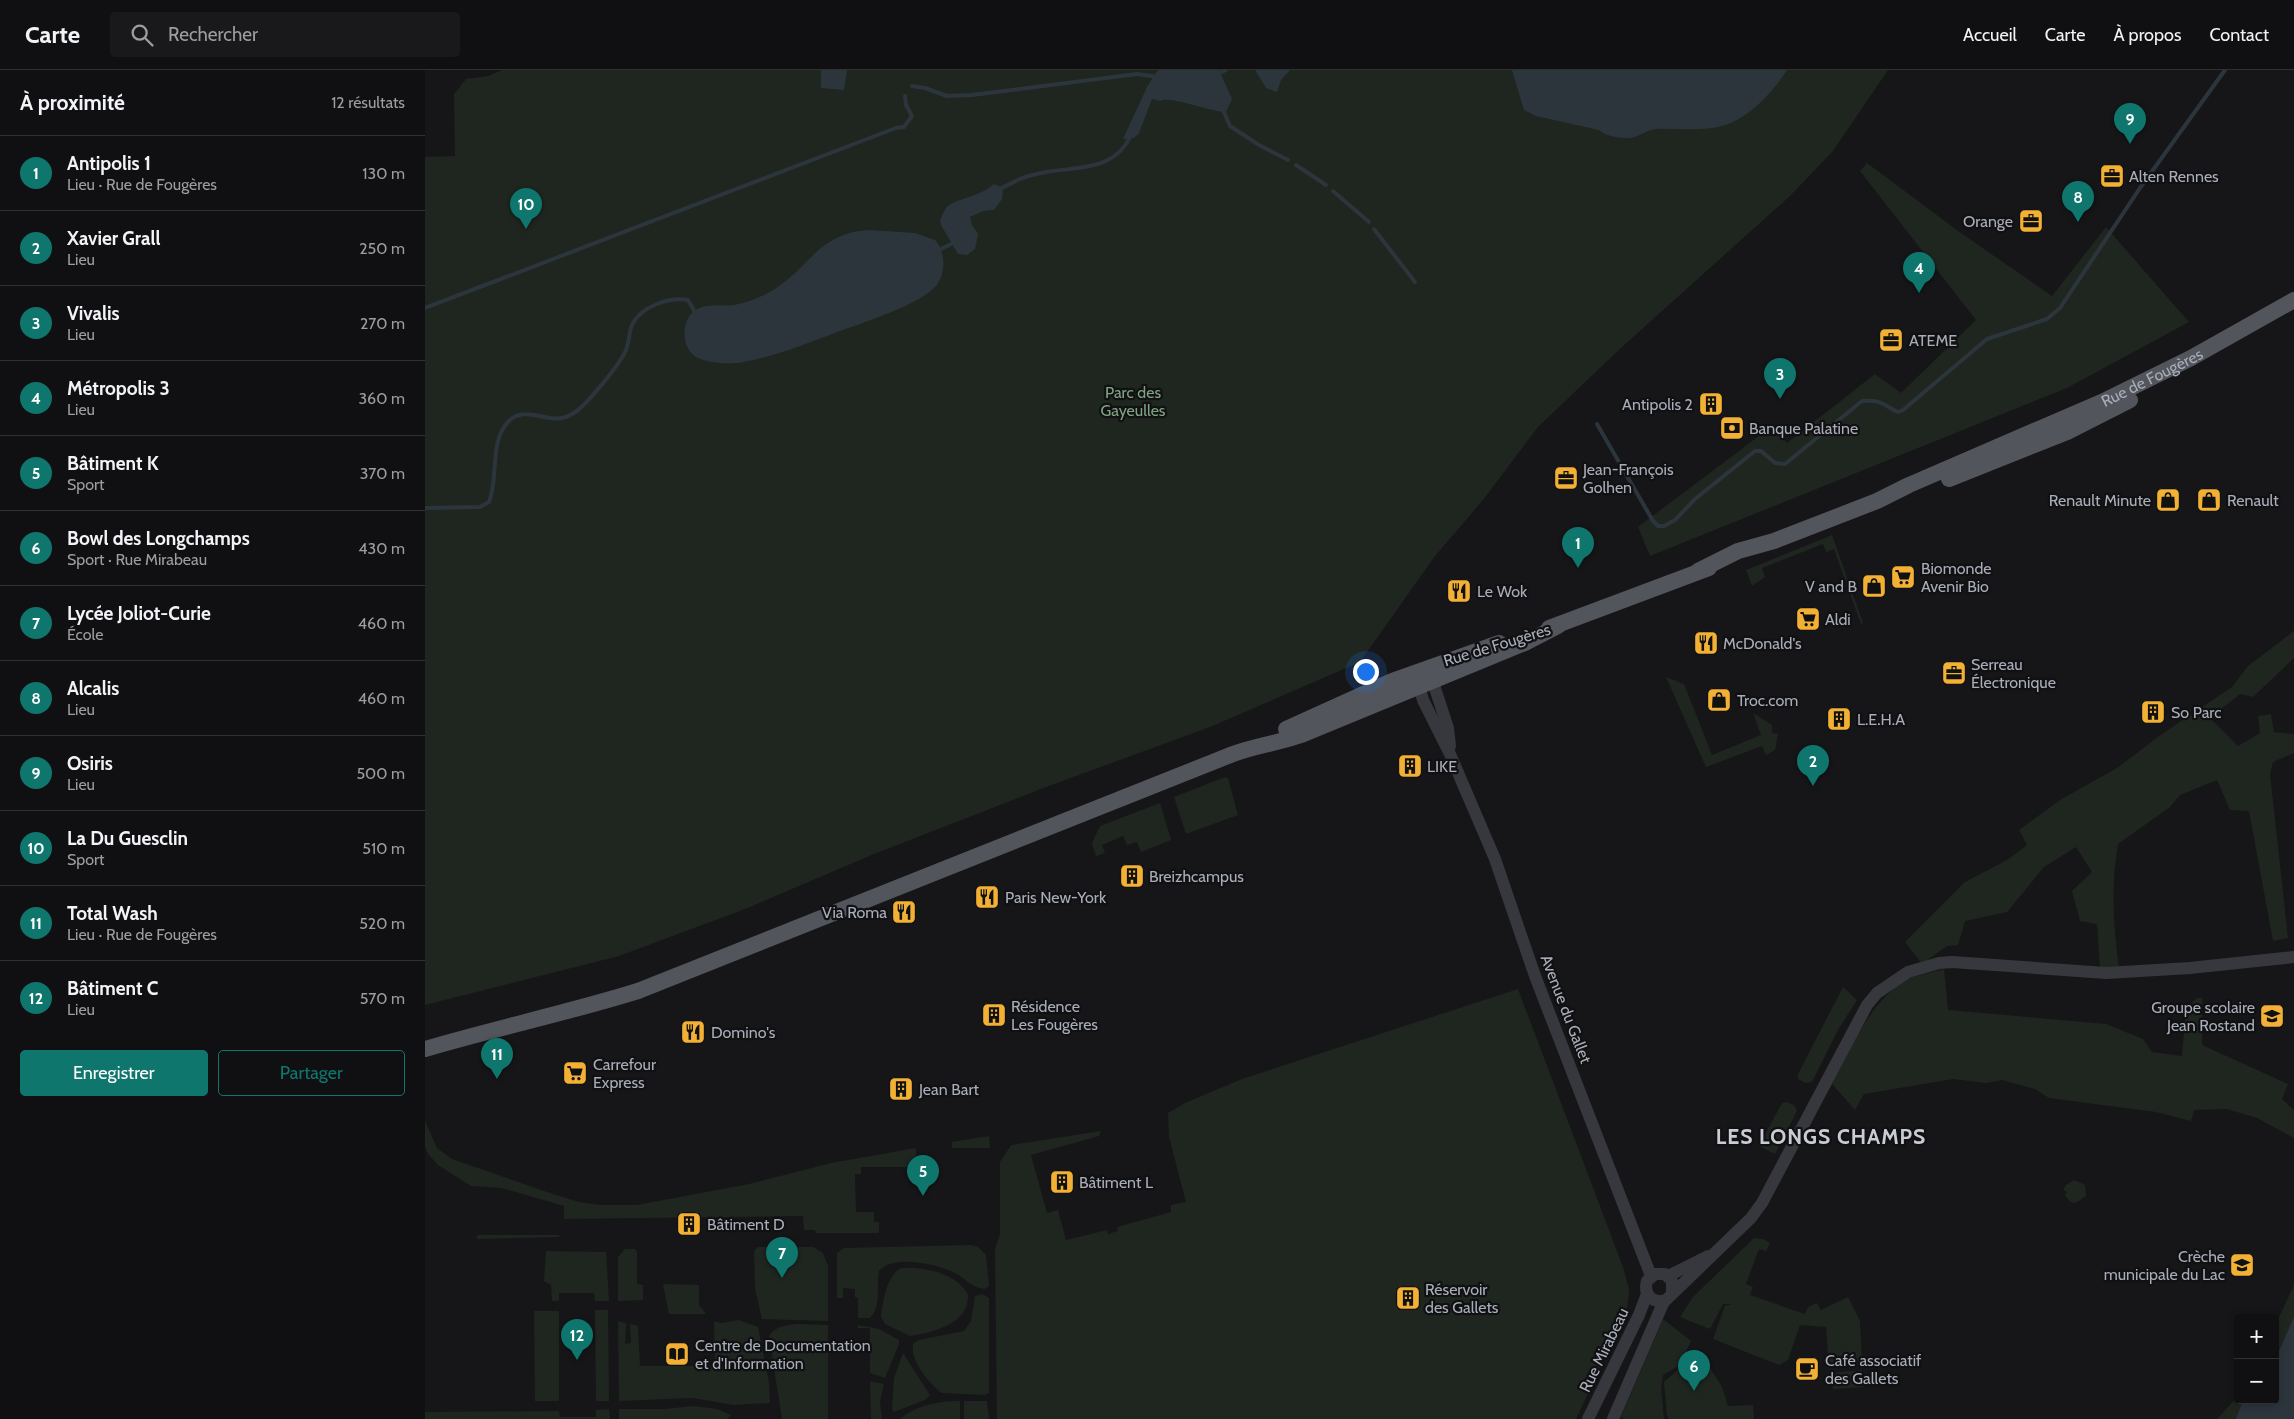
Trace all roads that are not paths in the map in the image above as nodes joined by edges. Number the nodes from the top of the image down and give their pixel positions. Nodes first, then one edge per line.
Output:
1 (2294, 300) edge
2 (1423, 680) junction
3 (2294, 957) edge
4 (470, 1036) junction
5 (425, 1039) edge
6 (425, 1049) edge
7 (1711, 1255) junction
8 (1651, 1276) junction
9 (1668, 1276) junction
10 (1647, 1294) junction
11 (1668, 1297) junction
12 (1588, 1419) edge
13 (1613, 1419) edge

1 - 2 main road, Rue de Fougères
2 - 4 main road, Rue de Fougères
2 - 8 street, Avenue du Gallet
3 - 7 street
4 - 5 main road
4 - 6 main road
7 - 9 street
7 - 11 street
8 - 9 street
8 - 10 street
9 - 11 street
10 - 11 street
10 - 12 street, Rue Mirabeau
11 - 13 street, Rue Mirabeau

